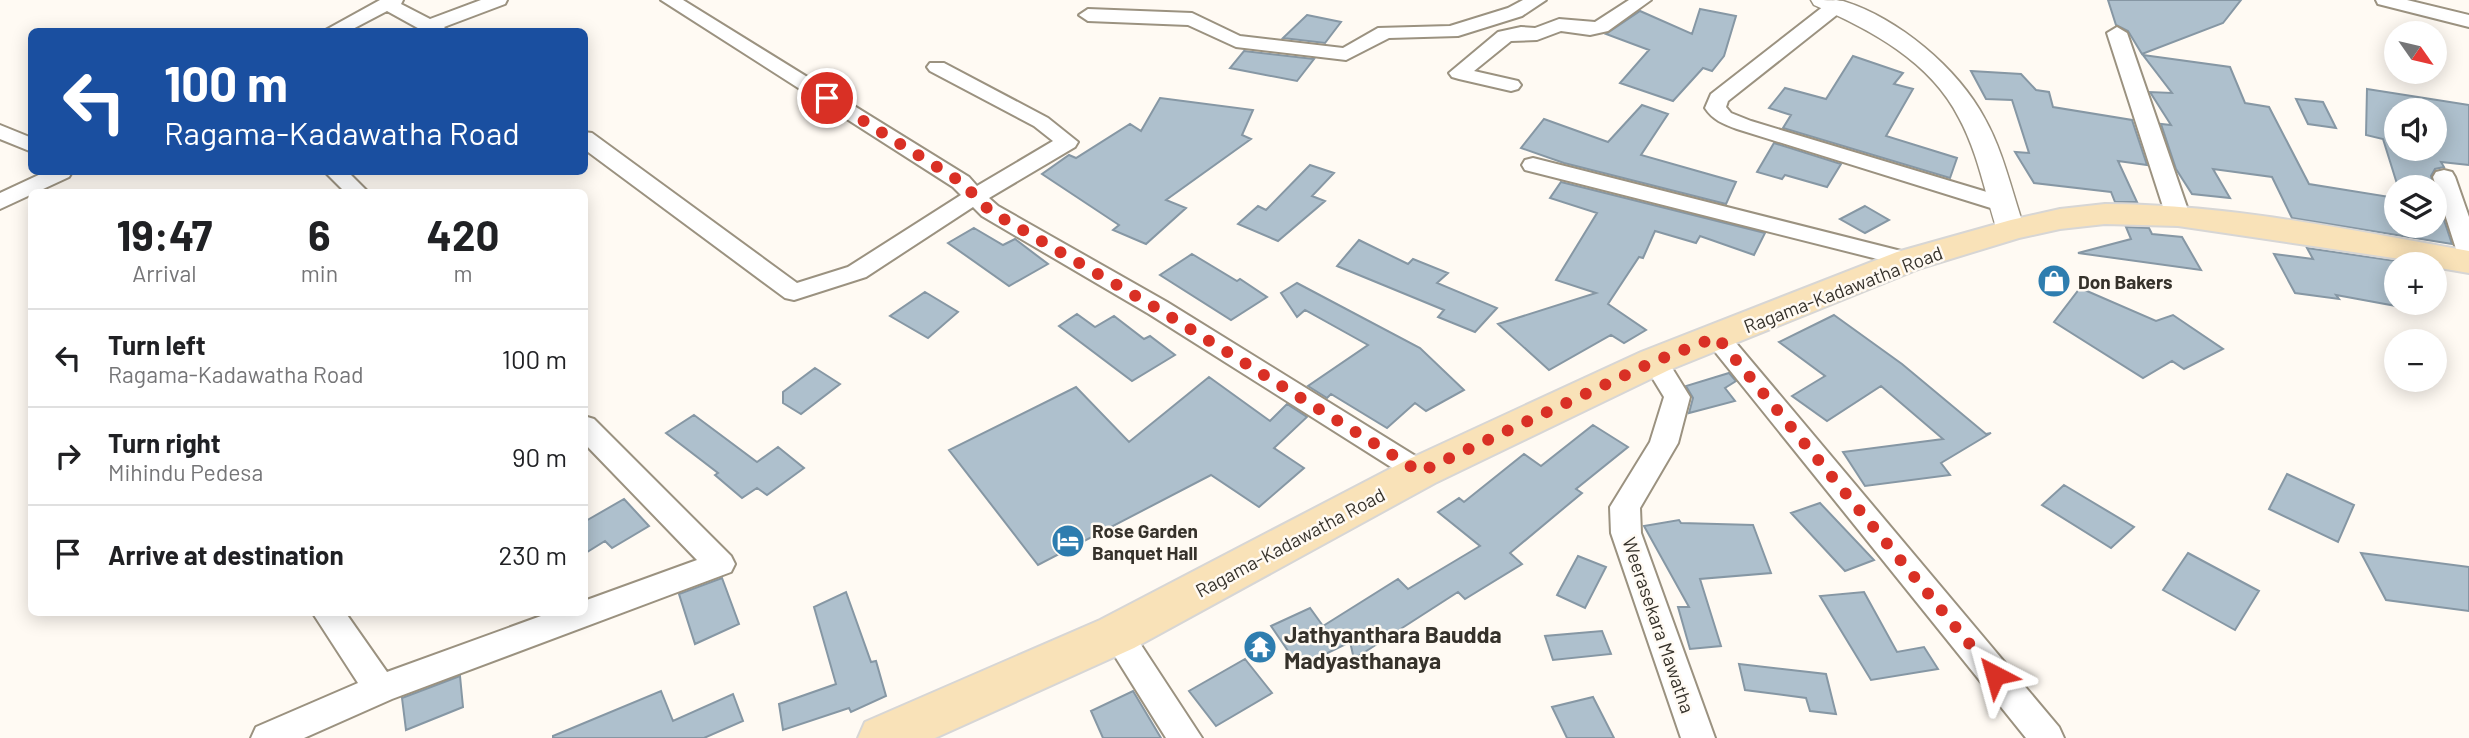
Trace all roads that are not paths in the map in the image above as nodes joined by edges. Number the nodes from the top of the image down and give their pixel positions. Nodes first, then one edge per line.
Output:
1 (498, 0) edge
2 (670, 0) edge
3 (1536, 0) edge
4 (1642, 0) edge
5 (2385, 0) edge
6 (390, 2) edge
7 (1829, 3) edge
8 (1088, 15) dead end
9 (2469, 20) edge
10 (339, 28) edge
11 (436, 28) edge
12 (2117, 33) dead end
13 (937, 67) dead end
14 (1511, 85) dead end
15 (0, 131) edge
16 (588, 141) edge
17 (28, 144) edge
18 (1533, 165) dead end
19 (55, 175) edge
20 (339, 175) edge
21 (2447, 186) edge
22 (354, 189) edge
23 (975, 196) junction
24 (0, 202) edge
25 (2178, 216) junction
26 (2006, 217) junction
27 (2469, 251) edge
28 (1909, 260) junction
29 (2469, 262) edge
30 (1717, 337) junction
31 (1655, 361) junction
32 (588, 430) edge
33 (1420, 472) junction
34 (588, 613) edge
35 (330, 616) edge
36 (579, 616) edge
37 (1117, 634) junction
38 (380, 689) junction
39 (268, 738) edge
40 (883, 738) edge
41 (1185, 738) edge
42 (1698, 738) edge
43 (2047, 738) edge

1 - 11 street
2 - 23 street
3 - 8 street
4 - 14 street
5 - 9 street
6 - 10 street
6 - 11 street
7 - 26 street
7 - 26 street
12 - 25 street
13 - 23 street
15 - 17 street
16 - 23 street
18 - 28 street
19 - 24 street
20 - 22 street
21 - 27 street
23 - 33 street
25 - 26 main road, Ragama-Kadawatha Road
25 - 29 main road, Ragama-Kadawatha Road
26 - 28 main road, Ragama-Kadawatha Road
28 - 30 main road, Ragama-Kadawatha Road
30 - 31 main road, Ragama-Kadawatha Road
30 - 43 street
31 - 33 main road, Ragama-Kadawatha Road
31 - 42 street, Weerasekara Mawatha
32 - 34 street
33 - 37 main road, Ragama-Kadawatha Road
35 - 38 street
36 - 38 street
37 - 40 main road, Ragama-Kadawatha Road
37 - 41 street
38 - 39 street

